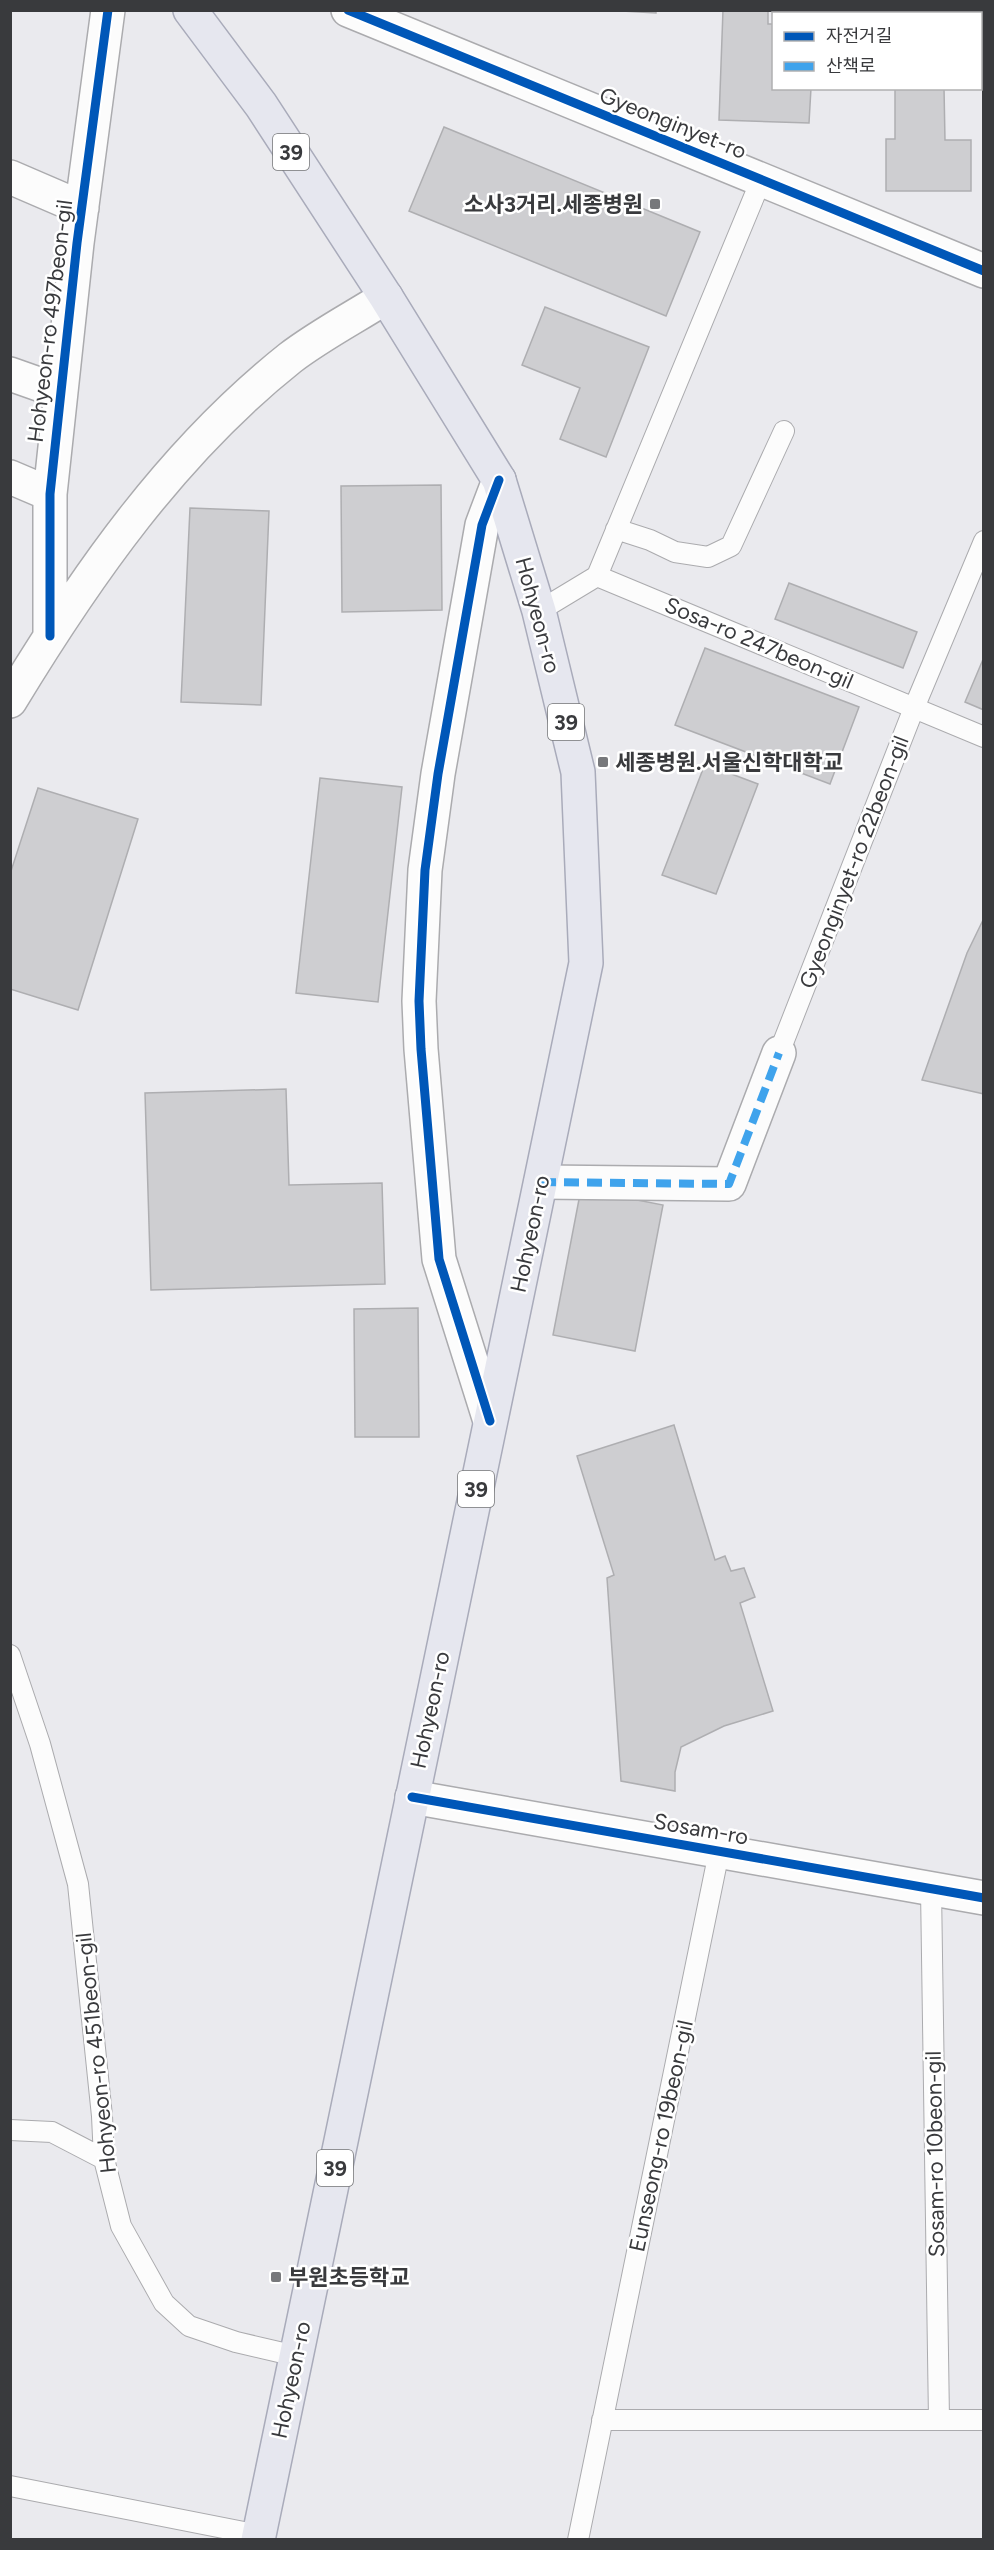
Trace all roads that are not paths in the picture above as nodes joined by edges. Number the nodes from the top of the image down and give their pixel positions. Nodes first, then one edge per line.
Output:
1 (108, 10) edge
2 (190, 10) edge
3 (348, 10) edge
4 (10, 177) edge
5 (761, 180) junction
6 (82, 207) junction
7 (984, 271) edge
8 (387, 297) junction
9 (10, 374) edge
10 (61, 392) junction
11 (784, 431) dead end
12 (10, 477) edge
13 (499, 480) junction
14 (50, 494) junction
15 (616, 529) junction
16 (984, 541) edge
17 (597, 576) junction
18 (539, 611) junction
19 (50, 636) junction
20 (10, 702) edge
21 (914, 708) junction
22 (984, 737) edge
23 (779, 1053) joint
24 (541, 1182) junction
25 (490, 1421) junction
26 (10, 1655) edge
27 (412, 1797) junction
28 (719, 1851) junction
29 (931, 1889) junction
30 (984, 1898) edge
31 (10, 2130) edge
32 (104, 2159) junction
33 (296, 2356) junction
34 (602, 2420) junction
35 (939, 2420) junction
36 (984, 2420) edge
37 (10, 2486) edge
38 (258, 2537) edge
39 (578, 2540) edge

1 - 6 street, Hohyeon-ro 497beon-gil
2 - 8 main road, Hohyeon-ro / 39
3 - 5 street, Gyeonginyet-ro
4 - 6 street
5 - 7 street, Gyeonginyet-ro
5 - 15 lane
6 - 10 street, Hohyeon-ro 497beon-gil
8 - 13 main road, Hohyeon-ro / 39
8 - 19 street
9 - 10 street, Hohyeon-ro 497beon-gil
10 - 14 street, Hohyeon-ro 497beon-gil
11 - 15 lane
12 - 14 street
13 - 18 main road, Hohyeon-ro / 39
13 - 25 street
14 - 19 street, Hohyeon-ro 497beon-gil
15 - 17 lane
16 - 21 lane, Gyeonginyet-ro 22beon-gil
17 - 18 lane
17 - 21 lane, Sosa-ro 247beon-gil
18 - 24 main road, Hohyeon-ro / 39
19 - 20 street
21 - 22 lane, Sosa-ro 247beon-gil
21 - 23 lane, Gyeonginyet-ro 22beon-gil
23 - 24 street, Gyeonginyet-ro 22beon-gil
24 - 25 main road, Hohyeon-ro / 39
25 - 27 main road, Hohyeon-ro / 39
26 - 32 lane, Hohyeon-ro 451beon-gil
27 - 28 street, Sosam-ro
27 - 33 main road, Hohyeon-ro / 39
28 - 29 street, Sosam-ro
28 - 34 lane, Eunseong-ro 19beon-gil
29 - 30 street, Sosam-ro
29 - 35 lane, Sosam-ro 10beon-gil
31 - 32 lane
32 - 33 lane, Hohyeon-ro 451beon-gil
33 - 38 main road, Hohyeon-ro / 39
34 - 35 lane
34 - 39 lane, Eunseong-ro 19beon-gil
35 - 36 lane
37 - 38 lane

